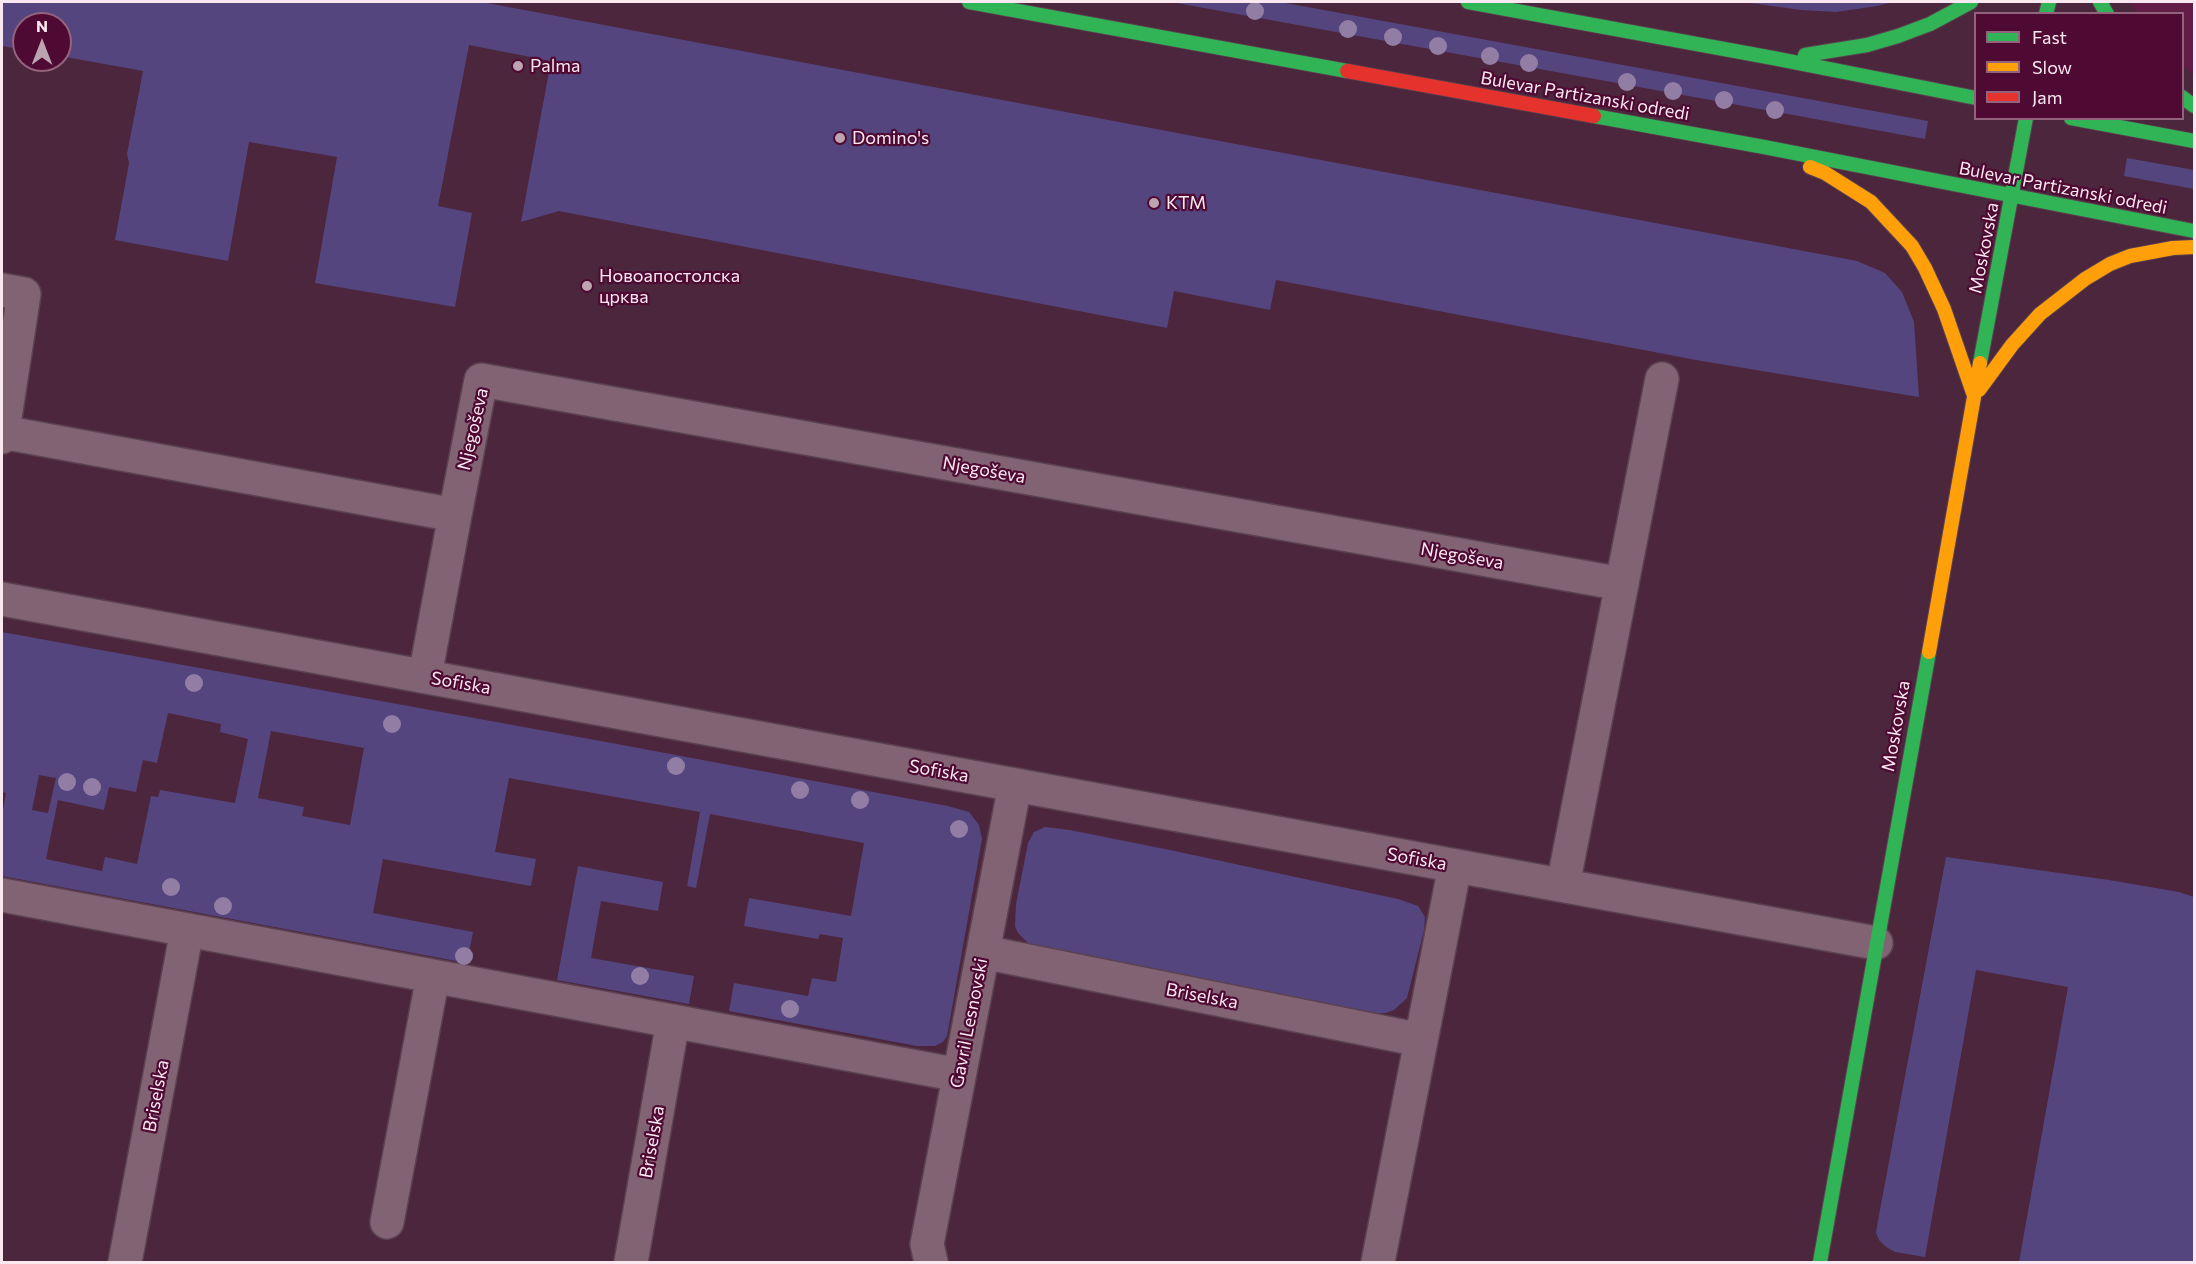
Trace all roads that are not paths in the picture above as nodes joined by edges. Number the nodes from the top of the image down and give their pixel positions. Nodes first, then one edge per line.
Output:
1 (969, 2) edge
2 (1468, 2) edge
3 (1971, 2) edge
4 (1773, 58) junction
5 (1974, 98) edge
6 (2026, 120) edge
7 (2082, 120) edge
8 (2194, 141) edge
9 (1764, 147) junction
10 (2012, 196) junction
11 (2194, 231) edge
12 (2194, 247) edge
13 (2, 290) edge
14 (1662, 379) dead end
15 (1974, 397) junction
16 (2, 435) edge
17 (454, 515) junction
18 (1622, 584) junction
19 (2, 599) edge
20 (424, 676) junction
21 (1015, 784) junction
22 (1455, 866) junction
23 (1563, 885) junction
24 (2, 895) edge
25 (187, 930) junction
26 (1876, 943) junction
27 (983, 952) junction
28 (433, 976) junction
29 (673, 1021) junction
30 (1420, 1040) junction
31 (959, 1075) junction
32 (387, 1222) dead end
33 (125, 1263) edge
34 (631, 1263) edge
35 (931, 1263) edge
36 (1378, 1263) edge
37 (1820, 1263) edge

1 - 9 street, Bulevar Partizanski odredi
2 - 4 street
3 - 4 street
4 - 5 street
6 - 10 street, Moskovska
7 - 8 street
9 - 10 street, Bulevar Partizanski odredi
9 - 15 street
10 - 11 street, Bulevar Partizanski odredi
10 - 15 street, Moskovska
12 - 15 street
13 - 16 street
14 - 18 street
15 - 26 street, Moskovska
16 - 17 street
17 - 18 street, Njegoševa
17 - 20 street, Njegoševa
18 - 23 street
19 - 20 street, Sofiska
20 - 21 street, Sofiska
21 - 22 street, Sofiska
21 - 27 street, Gavril Lesnovski
22 - 23 street, Sofiska
22 - 30 street
23 - 26 street, Sofiska
24 - 25 street
25 - 28 street
25 - 33 street, Briselska
26 - 37 street, Moskovska
27 - 30 street, Briselska
27 - 31 street, Gavril Lesnovski
28 - 29 street
28 - 32 street
29 - 31 street
29 - 34 street, Briselska
30 - 36 street
31 - 35 street, Gavril Lesnovski

